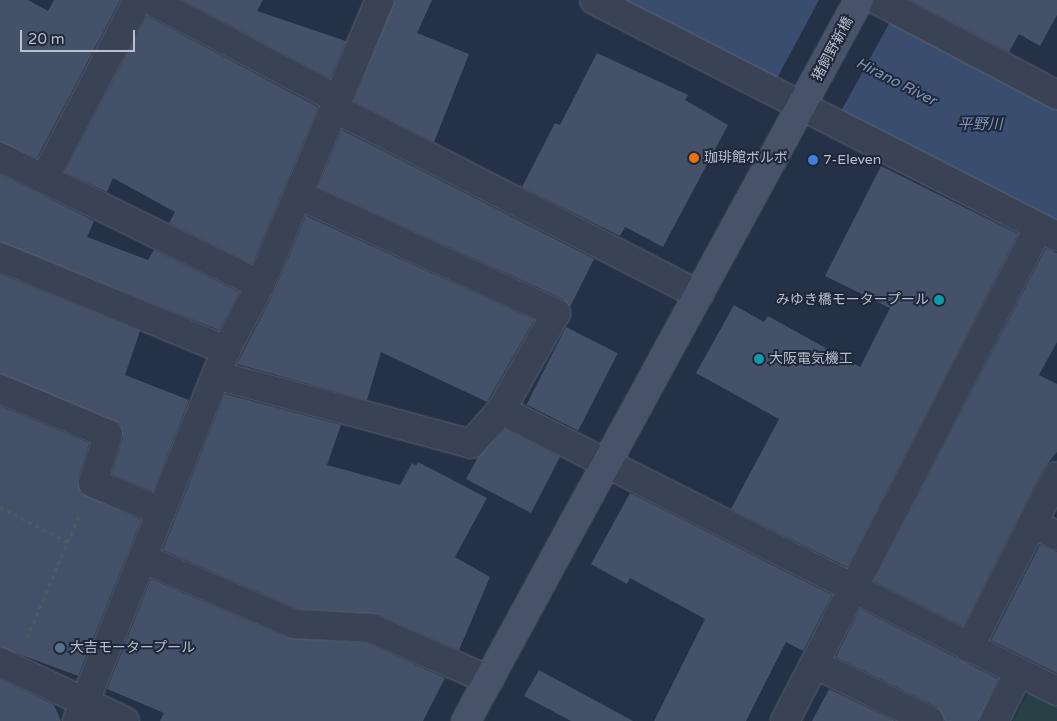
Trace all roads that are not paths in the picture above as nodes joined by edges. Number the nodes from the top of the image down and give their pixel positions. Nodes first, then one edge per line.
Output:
1 (138, 0) edge
2 (150, 0) edge
3 (380, 0) edge
4 (594, 0) edge
5 (859, 0) edge
6 (877, 0) edge
7 (1057, 96) edge
8 (805, 101) junction
9 (335, 104) junction
10 (0, 157) edge
11 (44, 179) junction
12 (299, 195) junction
13 (1048, 231) edge
14 (0, 257) edge
15 (260, 285) junction
16 (699, 295) junction
17 (221, 363) junction
18 (0, 389) edge
19 (501, 410) junction
20 (607, 463) junction
21 (1057, 476) edge
22 (161, 512) junction
23 (1032, 523) junction
24 (1057, 536) edge
25 (142, 558) junction
26 (853, 590) junction
27 (969, 648) junction
28 (815, 664) junction
29 (7, 665) edge
30 (1019, 672) junction
31 (489, 680) junction
32 (1057, 691) edge
33 (81, 711) edge
34 (125, 721) edge
35 (466, 721) edge
36 (786, 721) edge
37 (930, 721) edge
38 (994, 721) edge

1 - 11 street
2 - 9 street
3 - 9 street
4 - 8 street
5 - 8 street, 猪飼野新橋
6 - 7 street
8 - 13 street
8 - 16 street, 猪飼野新橋
9 - 12 street
9 - 16 street
10 - 11 street
11 - 15 street
12 - 15 street
12 - 19 street
13 - 26 street
14 - 17 street
15 - 17 street
16 - 20 street, 猪飼野新橋
17 - 19 street
17 - 22 street
18 - 22 street
19 - 20 street
20 - 26 street
20 - 31 street, 猪飼野新橋
21 - 23 street
22 - 25 street
23 - 24 street
23 - 27 street
25 - 31 street
25 - 33 street
26 - 27 street
26 - 28 street
27 - 30 street
28 - 36 street
28 - 37 street
29 - 33 street
30 - 32 street
30 - 38 street
31 - 35 street, 猪飼野新橋
33 - 34 street

